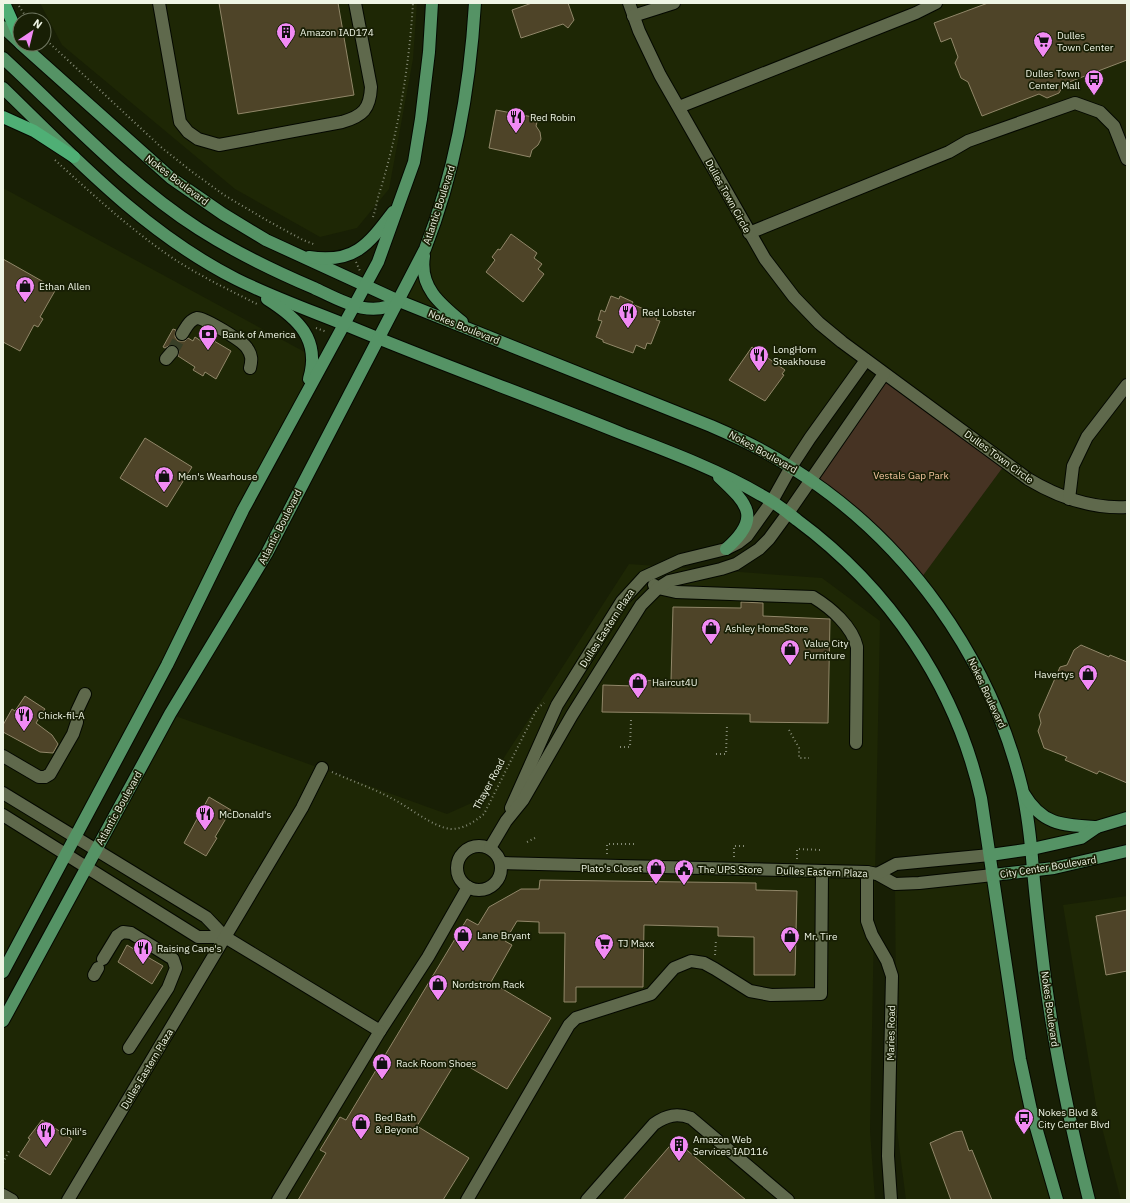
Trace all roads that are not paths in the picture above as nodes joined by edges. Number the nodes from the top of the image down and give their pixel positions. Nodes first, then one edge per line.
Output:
1 (4, 3) edge
2 (159, 3) edge
3 (355, 3) edge
4 (432, 3) edge
5 (475, 3) edge
6 (629, 3) edge
7 (674, 3) edge
8 (936, 3) edge
9 (633, 16) junction
10 (12, 22) edge
11 (3, 27) edge
12 (12, 35) edge
13 (31, 52) edge
14 (3, 58) edge
15 (3, 88) edge
16 (680, 107) junction
17 (3, 117) edge
18 (74, 157) junction
19 (1127, 159) edge
20 (399, 205) junction
21 (749, 233) junction
22 (425, 249) junction
23 (294, 254) junction
24 (235, 279) junction
25 (366, 286) junction
26 (399, 301) junction
27 (355, 306) junction
28 (345, 325) junction
29 (472, 330) junction
30 (182, 334) tunnel mouth
31 (380, 339) junction
32 (866, 360) junction
33 (250, 368) dead end
34 (884, 374) junction
35 (1127, 385) edge
36 (304, 396) junction
37 (791, 467) junction
38 (711, 470) junction
39 (810, 480) junction
40 (1069, 499) junction
41 (772, 501) junction
42 (1127, 507) edge
43 (788, 513) junction
44 (726, 549) junction
45 (644, 577) junction
46 (658, 588) junction
47 (85, 694) dead end
48 (856, 743) dead end
49 (3, 756) edge
50 (322, 768) road end
51 (1022, 790) junction
52 (3, 793) edge
53 (3, 815) edge
54 (1127, 818) edge
55 (506, 821) junction
56 (1097, 827) junction
57 (76, 837) junction
58 (490, 848) junction
59 (96, 849) junction
60 (1032, 849) junction
61 (1127, 851) edge
62 (66, 855) junction
63 (990, 855) junction
64 (502, 863) junction
65 (86, 867) junction
66 (822, 871) junction
67 (1033, 871) junction
68 (872, 873) junction
69 (993, 875) junction
70 (468, 887) junction
71 (225, 937) junction
72 (98, 967) dead end
73 (3, 972) edge
74 (3, 1021) edge
75 (380, 1031) junction
76 (130, 1048) dead end
77 (3, 1195) edge
78 (12, 1200) edge
79 (68, 1200) edge
80 (278, 1200) edge
81 (467, 1200) edge
82 (586, 1200) edge
83 (788, 1200) edge
84 (891, 1200) edge
85 (1057, 1200) edge
86 (1089, 1200) edge

1 - 10 highway
2 - 3 street
4 - 20 main road
5 - 22 main road, Atlantic Boulevard
6 - 9 street, Dulles Town Circle
7 - 9 street
8 - 16 street
9 - 16 street, Dulles Town Circle
11 - 12 main road, Nokes Boulevard
13 - 23 main road, Nokes Boulevard
14 - 27 main road
15 - 18 main road
16 - 21 street, Dulles Town Circle
17 - 18 highway
18 - 24 main road
19 - 21 street
20 - 23 main road
20 - 25 main road
21 - 32 street, Dulles Town Circle
22 - 26 main road, Atlantic Boulevard
22 - 29 main road
23 - 25 main road, Nokes Boulevard
24 - 28 main road
24 - 36 main road
25 - 26 main road, Nokes Boulevard
25 - 27 main road
26 - 27 main road
26 - 29 main road, Nokes Boulevard
26 - 31 main road, Atlantic Boulevard
27 - 28 main road
28 - 31 main road
28 - 36 main road
29 - 37 main road, Nokes Boulevard
30 - 33 street
31 - 38 main road
31 - 59 main road, Atlantic Boulevard
32 - 34 street, Dulles Town Circle
32 - 37 street
34 - 39 street
34 - 40 street, Dulles Town Circle
35 - 40 street
36 - 57 main road
37 - 39 main road, Nokes Boulevard
37 - 41 street
38 - 41 main road
38 - 44 main road
39 - 43 street
39 - 51 main road, Nokes Boulevard
40 - 42 street, Dulles Town Circle
41 - 43 main road
41 - 44 street, Dulles Eastern Plaza
43 - 46 street, Dulles Eastern Plaza
43 - 63 main road
44 - 45 street, Dulles Eastern Plaza
45 - 46 street
45 - 55 street, Dulles Eastern Plaza
46 - 48 street
46 - 55 street, Dulles Eastern Plaza
47 - 49 street
50 - 71 street, Dulles Eastern Plaza
51 - 56 main road
51 - 60 main road, Nokes Boulevard
52 - 57 street
53 - 62 street
54 - 56 main road, City Center Boulevard
55 - 58 street, Dulles Eastern Plaza
56 - 60 main road, City Center Boulevard
57 - 59 street
57 - 62 main road
58 - 64 street
58 - 70 street
59 - 65 main road, Atlantic Boulevard
59 - 71 street
60 - 63 main road, City Center Boulevard
60 - 67 main road, Nokes Boulevard
61 - 67 main road, City Center Boulevard
62 - 65 street
62 - 73 main road
63 - 68 street, Dulles Eastern Plaza
63 - 69 main road
64 - 66 street, Dulles Eastern Plaza
64 - 70 street
65 - 71 street
65 - 74 main road, Atlantic Boulevard
66 - 68 street, Dulles Eastern Plaza
66 - 81 street
67 - 69 main road, City Center Boulevard
67 - 86 main road, Nokes Boulevard
68 - 69 street, Dulles Eastern Plaza
68 - 84 street, Maries Road
69 - 85 main road
70 - 75 street
71 - 75 street
71 - 79 street, Dulles Eastern Plaza
72 - 76 street
75 - 80 street
77 - 78 street
82 - 83 street

